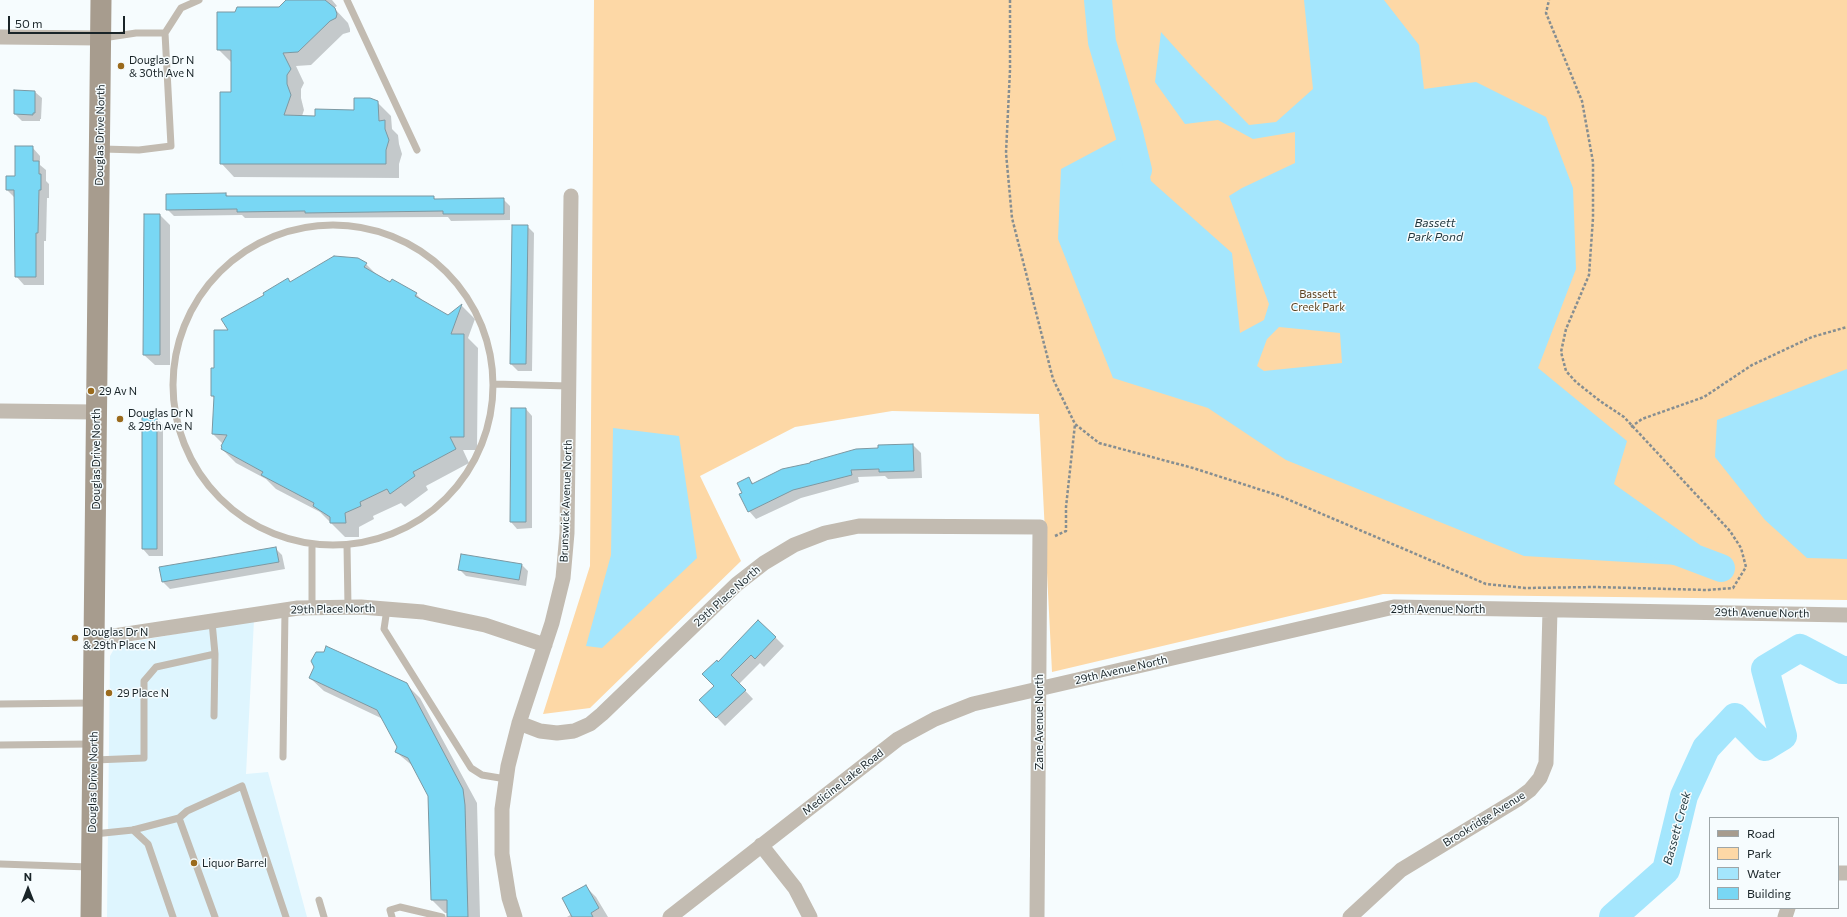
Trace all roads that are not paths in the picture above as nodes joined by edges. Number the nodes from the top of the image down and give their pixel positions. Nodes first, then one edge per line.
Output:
1 (101, 0) edge
2 (199, 0) edge
3 (347, 0) edge
4 (165, 33) junction
5 (0, 37) edge
6 (101, 38) junction
7 (100, 149) junction
8 (417, 150) dead end
9 (571, 196) dead end
10 (494, 384) junction
11 (570, 386) junction
12 (0, 411) edge
13 (96, 412) junction
14 (1040, 527) joint
15 (312, 544) junction
16 (347, 545) junction
17 (348, 607) junction
18 (312, 608) junction
19 (387, 609) junction
20 (285, 610) junction
21 (1550, 610) junction
22 (1847, 615) edge
23 (212, 622) junction
24 (94, 638) junction
25 (544, 645) junction
26 (215, 654) junction
27 (1039, 689) junction
28 (94, 703) junction
29 (0, 704) edge
30 (214, 716) dead end
31 (519, 723) junction
32 (0, 745) edge
33 (93, 752) junction
34 (283, 757) dead end
35 (506, 779) junction
36 (179, 818) junction
37 (133, 830) junction
38 (92, 834) junction
39 (761, 845) junction
40 (0, 864) edge
41 (91, 867) junction
42 (319, 900) dead end
43 (91, 917) edge
44 (173, 917) edge
45 (215, 917) edge
46 (286, 917) edge
47 (324, 917) edge
48 (392, 917) edge
49 (442, 917) edge
50 (515, 917) edge
51 (670, 917) edge
52 (810, 917) edge
53 (1037, 917) edge
54 (1350, 917) edge

1 - 6 street, Douglas Drive North
2 - 4 lane
3 - 8 lane
4 - 6 lane
4 - 7 lane
5 - 6 street
6 - 7 street, Douglas Drive North
7 - 13 street, Douglas Drive North
9 - 11 street, Brunswick Avenue North
10 - 11 lane
10 - 15 lane
10 - 16 lane
11 - 25 street, Brunswick Avenue North
12 - 13 street
13 - 24 street, Douglas Drive North
14 - 27 street, Zane Avenue North
14 - 31 street, 29th Place North
15 - 16 lane
15 - 18 lane
16 - 17 lane
17 - 18 street, 29th Place North
17 - 19 street, 29th Place North
18 - 20 street, 29th Place North
19 - 25 street, 29th Place North
19 - 35 lane
20 - 23 street, 29th Place North
20 - 34 lane
21 - 22 street, 29th Avenue North
21 - 27 street, 29th Avenue North
21 - 54 street, Brookridge Avenue
23 - 24 street, 29th Place North
23 - 26 lane
24 - 28 street, Douglas Drive North
25 - 31 street, Brunswick Avenue North
26 - 30 lane
26 - 33 lane
27 - 39 street, Medicine Lake Road
27 - 53 street, Zane Avenue North
28 - 29 lane
28 - 33 street, Douglas Drive North
31 - 35 street, Brunswick Avenue North
32 - 33 lane
33 - 38 street, Douglas Drive North
35 - 50 street, Brunswick Avenue North
36 - 37 lane
36 - 45 lane
36 - 46 lane
37 - 38 lane
37 - 44 lane
38 - 41 street, Douglas Drive North
39 - 51 street, Medicine Lake Road
39 - 52 street
40 - 41 lane
41 - 43 street, Douglas Drive North
42 - 47 lane
48 - 49 lane

